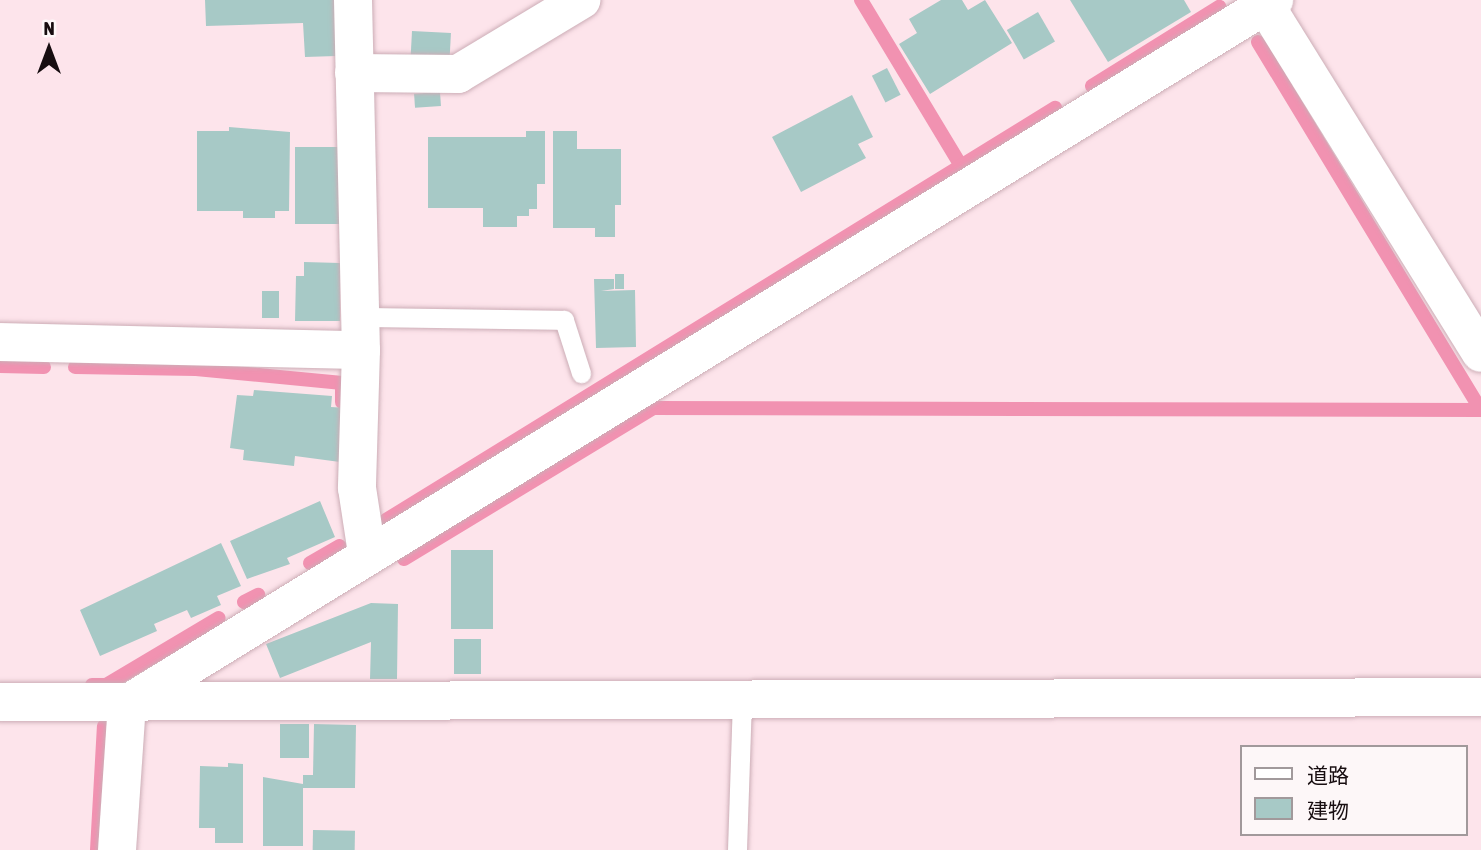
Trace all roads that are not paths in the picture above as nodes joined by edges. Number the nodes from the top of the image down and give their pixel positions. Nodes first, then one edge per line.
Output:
1 (353, 0) edge
2 (581, 0) edge
3 (1267, 2) edge
4 (354, 73) junction
5 (360, 333) junction
6 (0, 342) edge
7 (1481, 353) edge
8 (581, 373) dead end
9 (367, 553) junction
10 (1481, 697) edge
11 (0, 702) edge
12 (742, 702) junction
13 (127, 704) junction
14 (117, 850) edge
15 (737, 850) edge

1 - 4 street
2 - 4 street
3 - 7 street
3 - 9 street
4 - 5 street
5 - 6 street
5 - 8 lane
5 - 9 street
9 - 13 street
10 - 12 street
11 - 13 street
12 - 13 street
12 - 15 lane
13 - 14 street

